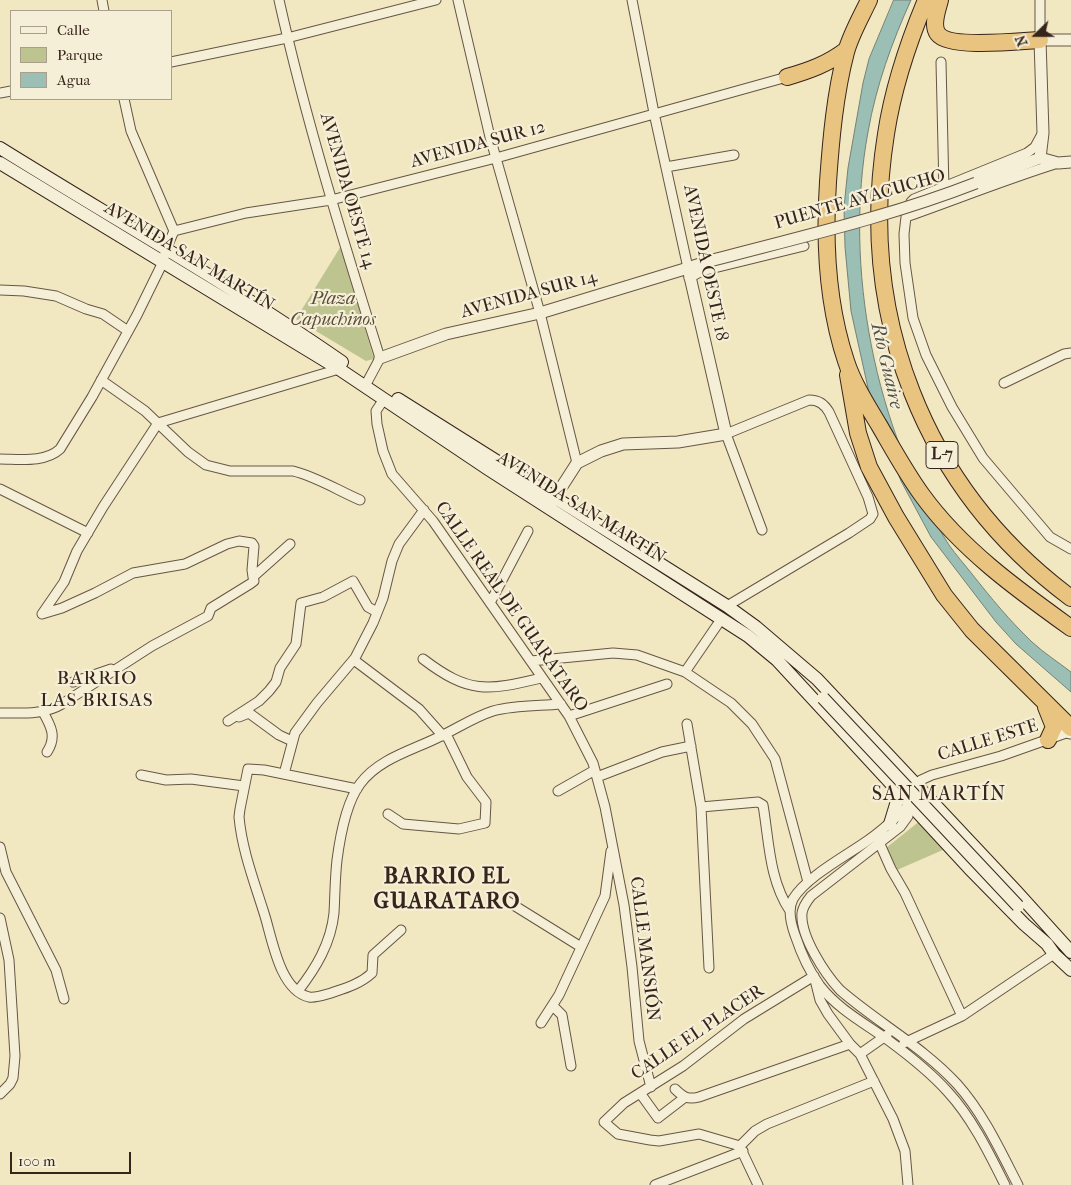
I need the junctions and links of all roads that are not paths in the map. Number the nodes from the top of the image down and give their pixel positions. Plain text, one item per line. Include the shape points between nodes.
1 (279, 0) edge
2 (436, 0) edge
3 (458, 0) edge
4 (632, 0) edge
5 (869, 0) edge
6 (926, 0) edge
7 (940, 0) edge
8 (1040, 0) edge
9 (287, 38) junction
10 (1040, 40) junction
11 (1071, 40) edge
12 (846, 50) junction
13 (172, 62) edge
14 (941, 62) dead end
15 (787, 77) joint
16 (124, 100) edge
17 (654, 113) junction
18 (1043, 133) junction
19 (0, 148) edge
20 (734, 155) dead end
21 (496, 158) junction
22 (1040, 158) junction
23 (0, 162) edge
24 (1058, 162) junction
25 (1071, 162) edge
26 (666, 167) junction
27 (943, 186) junction
28 (331, 200) junction
29 (946, 203) junction
30 (906, 217) junction
31 (174, 231) junction
32 (804, 246) dead end
33 (166, 249) junction
34 (163, 262) junction
35 (689, 273) junction
36 (0, 290) edge
37 (540, 313) junction
38 (128, 331) junction
39 (1071, 353) edge
40 (380, 358) junction
41 (846, 363) junction
42 (339, 369) junction
43 (100, 380) junction
44 (367, 383) junction
45 (1004, 383) dead end
46 (384, 399) junction
47 (158, 424) junction
48 (726, 434) junction
49 (0, 459) edge
50 (577, 463) junction
51 (0, 489) edge
52 (360, 500) dead end
53 (552, 502) junction
54 (424, 510) junction
55 (762, 530) dead end
56 (528, 531) dead end
57 (88, 533) junction
58 (290, 544) dead end
59 (1071, 549) edge
60 (253, 577) junction
61 (1071, 598) edge
62 (490, 603) junction
63 (378, 612) junction
64 (725, 612) junction
65 (1071, 628) edge
66 (774, 642) junction
67 (423, 659) dead end
68 (354, 660) junction
69 (777, 660) junction
70 (531, 661) junction
71 (121, 666) junction
72 (686, 672) junction
73 (541, 678) junction
74 (73, 682) dead end
75 (667, 684) dead end
76 (813, 687) junction
77 (1042, 700) junction
78 (561, 704) junction
79 (43, 712) junction
80 (0, 713) edge
81 (569, 716) junction
82 (687, 724) dead end
83 (1071, 728) edge
84 (1071, 734) edge
85 (444, 735) junction
86 (1048, 740) junction
87 (292, 741) junction
88 (691, 746) junction
89 (47, 752) dead end
90 (284, 774) junction
91 (596, 774) junction
92 (141, 775) dead end
93 (916, 784) junction
94 (244, 786) junction
95 (894, 786) junction
96 (357, 789) junction
97 (558, 791) dead end
98 (910, 804) junction
99 (702, 807) junction
100 (388, 814) dead end
101 (890, 824) junction
102 (879, 842) junction
103 (612, 843) junction
104 (0, 847) edge
105 (3, 873) edge
106 (808, 882) junction
107 (506, 902) dead end
108 (1023, 910) junction
109 (790, 911) junction
110 (0, 918) edge
111 (401, 930) dead end
112 (1062, 942) junction
113 (581, 947) junction
114 (1051, 949) junction
115 (1071, 952) edge
116 (709, 968) dead end
117 (1071, 970) edge
118 (814, 976) junction
119 (298, 991) junction
120 (64, 999) dead end
121 (552, 1006) junction
122 (962, 1016) junction
123 (541, 1023) dead end
124 (894, 1032) junction
125 (883, 1037) junction
126 (908, 1041) junction
127 (850, 1044) junction
128 (897, 1048) junction
129 (860, 1054) junction
130 (571, 1066) dead end
131 (874, 1081) junction
132 (650, 1087) junction
133 (674, 1089) dead end
134 (640, 1093) junction
135 (0, 1094) edge
136 (684, 1098) junction
137 (742, 1149) junction
138 (654, 1185) edge
139 (758, 1185) edge
140 (908, 1185) edge
141 (1005, 1185) edge
142 (1018, 1185) edge

1 - 9 street, AVENIDA OESTE 14
2 - 9 street
3 - 21 street
4 - 17 street, AVENIDA OESTE 18
5 - 12 highway, L-7
6 - 61 highway, L-7 via 898,81 884,149 879,238 888,313 917,406 958,481 986,518 1035,569
7 - 10 highway via 936,30 946,40 961,43
8 - 10 street
9 - 13 street
9 - 28 street, AVENIDA OESTE 14
10 - 11 street
10 - 18 street
12 - 15 highway via 819,66
12 - 41 highway, L-7 via 834,113 826,221 833,310
14 - 27 street
15 - 17 street, AVENIDA SUR 12
16 - 31 street via 131,131
17 - 21 street, AVENIDA SUR 12
17 - 26 street, AVENIDA OESTE 18
18 - 22 street
18 - 27 street via 1031,151
19 - 33 main road, AVENIDA SAN MARTÍN
20 - 26 street
21 - 28 street, AVENIDA SUR 12
21 - 37 street
22 - 24 street
22 - 35 street, PUENTE AYACUCHO, bridge via 943,196 706,262
23 - 34 main road, AVENIDA SAN MARTÍN
24 - 25 street
24 - 29 street
26 - 35 street, AVENIDA OESTE 18
27 - 29 street
27 - 30 street via 914,199
28 - 31 street, AVENIDA SUR 12 via 246,213
28 - 40 street, AVENIDA OESTE 14
29 - 30 street
30 - 59 street via 905,264 913,318 926,355 983,458 1050,537
31 - 33 street
32 - 35 street
33 - 34 street
33 - 44 main road, AVENIDA SAN MARTÍN via 284,322
34 - 38 street
34 - 42 main road, AVENIDA SAN MARTÍN
35 - 37 street, AVENIDA SUR 14
35 - 48 street, AVENIDA OESTE 18
36 - 38 street via 56,296 103,314
37 - 40 street, AVENIDA SUR 14 via 446,334
37 - 50 street
38 - 43 street
39 - 45 street
40 - 44 street
41 - 65 highway, L-7 via 898,459 923,497 974,552 1014,587
41 - 77 highway via 862,447 896,518 953,608
42 - 44 main road, AVENIDA SAN MARTÍN
42 - 47 street
43 - 47 street via 145,410
43 - 49 street via 54,455
44 - 46 main road, AVENIDA SAN MARTÍN
44 - 53 main road, AVENIDA SAN MARTÍN
46 - 53 main road, AVENIDA SAN MARTÍN via 488,469
46 - 54 street, CALLE REAL DE GUARATARO via 376,411 382,451 392,474
47 - 52 street via 206,465 230,471 293,471
47 - 57 street
48 - 50 street via 678,442 623,444
48 - 55 street, AVENIDA OESTE 18
48 - 64 street via 809,400 821,402 829,412 873,514 870,519
50 - 53 street
51 - 57 street
53 - 64 main road, AVENIDA SAN MARTÍN
54 - 62 street, CALLE REAL DE GUARATARO
54 - 63 street via 399,544
56 - 62 street
57 - 60 street via 64,582 42,614 87,597 133,573 184,564 239,541 254,546
58 - 60 street
60 - 71 street via 250,584 211,608 208,616 161,640
62 - 70 street, CALLE REAL DE GUARATARO
63 - 68 street
63 - 87 street via 368,607 353,581 301,604 296,644 280,668 276,682 259,702 231,720 249,713 278,735
64 - 66 main road, AVENIDA SAN MARTÍN
64 - 69 main road, AVENIDA SAN MARTÍN
64 - 72 street
66 - 76 main road
66 - 93 main road, AVENIDA SAN MARTÍN via 817,678
67 - 73 street via 460,682 482,688
68 - 85 street via 419,709
68 - 87 street via 301,724
69 - 76 main road
69 - 95 main road, AVENIDA SAN MARTÍN
70 - 72 street via 624,653
70 - 73 street, CALLE REAL DE GUARATARO
71 - 74 street
71 - 79 street via 54,709
72 - 106 street via 742,713 775,759
73 - 78 street, CALLE REAL DE GUARATARO
75 - 81 street
76 - 108 main road, bridge
77 - 83 highway
77 - 86 highway via 1054,727
78 - 81 street, CALLE REAL DE GUARATARO
78 - 85 street via 492,712
79 - 80 street
79 - 89 street via 53,734
81 - 91 street, CALLE REAL DE GUARATARO
82 - 88 street
84 - 86 street, CALLE ESTE
85 - 96 street via 386,762
85 - 100 street via 470,782 486,802 485,823 459,829 409,825
86 - 93 street, CALLE ESTE via 932,775
87 - 90 street
88 - 91 street
88 - 99 street
90 - 94 street via 248,769
90 - 96 street
91 - 97 street
91 - 103 street, CALLE REAL DE GUARATARO
92 - 94 street
93 - 98 street
93 - 112 main road, AVENIDA SAN MARTÍN
94 - 119 street via 239,817 250,870 280,966
95 - 98 main road, AVENIDA SAN MARTÍN
95 - 101 main road via 897,801
96 - 119 street via 340,842 334,915 329,934 318,964
98 - 101 street
98 - 102 street via 904,822
98 - 114 main road, AVENIDA SAN MARTÍN
99 - 109 street via 758,802 763,805 774,876
99 - 116 street
101 - 106 street
102 - 122 street
102 - 124 street via 811,896 802,911 802,918 815,955 830,979
103 - 113 street via 605,896
103 - 132 street, CALLE MANSIÓN via 629,934 639,1041
104 - 105 street
105 - 120 street via 56,970
106 - 109 street via 792,900
107 - 113 street
108 - 112 main road
108 - 114 main road
109 - 118 street via 792,929
110 - 135 street via 9,960 15,1056 13,1078
111 - 119 street via 373,955 372,973 356,985 313,997
112 - 115 main road, AVENIDA SAN MARTÍN
113 - 121 street
114 - 117 main road, AVENIDA SAN MARTÍN
114 - 122 street
118 - 125 street via 832,999
118 - 127 street via 820,1000
118 - 132 street, CALLE EL PLACER via 744,1019 684,1066
121 - 123 street
121 - 130 street via 562,1015
122 - 126 street
124 - 125 street
124 - 126 street
125 - 128 street
125 - 129 street
126 - 128 street
126 - 142 street via 968,1097
127 - 129 street
127 - 136 street via 699,1097
128 - 141 street via 933,1078 958,1105
129 - 131 street
131 - 137 street via 755,1130
131 - 140 street via 902,1139
132 - 134 street, CALLE EL PLACER
133 - 136 street
134 - 136 street via 658,1118
134 - 137 street, CALLE EL PLACER via 604,1122 618,1134 660,1141 699,1134
137 - 138 street
137 - 139 street

